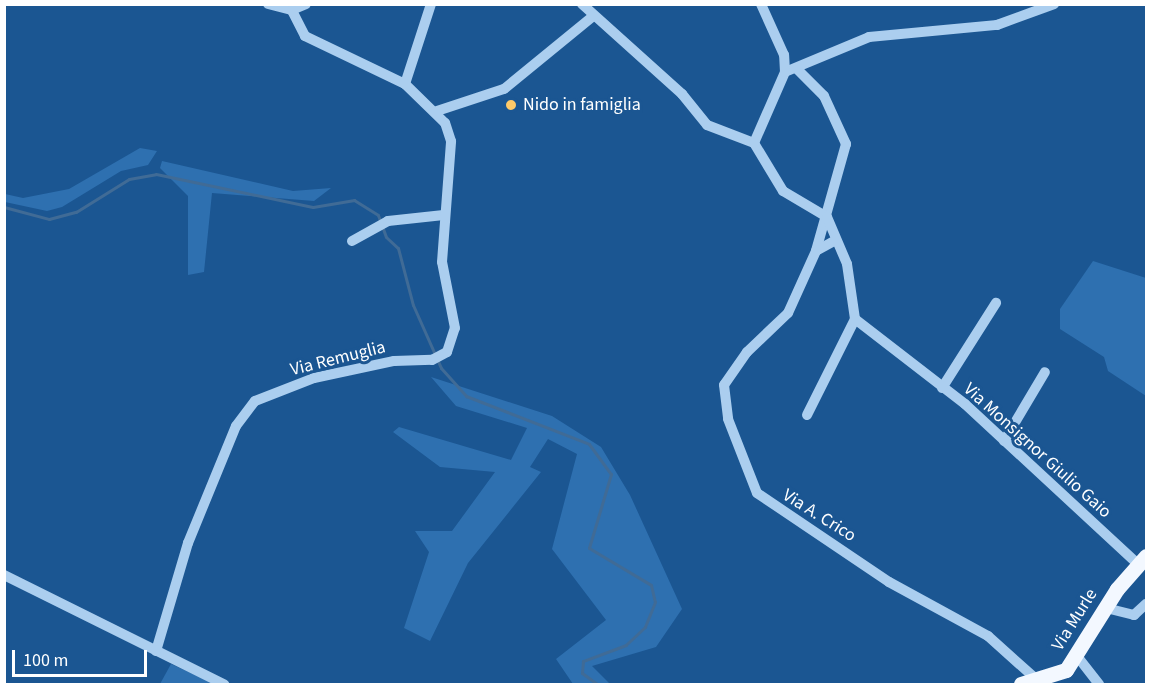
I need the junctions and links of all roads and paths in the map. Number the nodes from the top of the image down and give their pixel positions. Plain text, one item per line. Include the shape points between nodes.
1 (267, 4) edge
2 (306, 4) edge
3 (431, 4) edge
4 (582, 4) edge
5 (761, 4) edge
6 (1054, 4) edge
7 (292, 10) junction
8 (592, 17) junction
9 (797, 69) junction
10 (785, 72) junction
11 (405, 84) junction
12 (437, 111) junction
13 (754, 143) junction
14 (444, 215) junction
15 (827, 217) junction
16 (836, 240) junction
17 (352, 241) dead end
18 (816, 251) junction
19 (996, 303) dead end
20 (855, 319) junction
21 (1045, 372) dead end
22 (942, 388) junction
23 (807, 416) dead end
24 (1004, 441) junction
25 (1143, 560) edge
26 (4, 575) edge
27 (1146, 604) edge
28 (1106, 608) junction
29 (156, 651) junction
30 (1077, 656) junction
31 (1036, 680) junction
32 (224, 684) edge
33 (1021, 684) edge
34 (1099, 684) edge

1 - 7 street
2 - 7 street
3 - 11 street
4 - 8 street
5 - 10 street via 784,55
6 - 9 street via 997,25 869,37
7 - 11 street, Via Remuglia via 305,36
8 - 12 street via 504,88
8 - 13 street via 682,94 706,125
9 - 10 street
9 - 15 street via 824,96 846,144
10 - 13 street
11 - 12 street, Via Remuglia
12 - 14 street, Via Remuglia via 451,141
13 - 15 street via 783,191
14 - 17 street via 388,221
14 - 29 street, Via Remuglia via 442,262 455,328 443,355 314,378 255,401 236,426 188,543
15 - 16 street
15 - 18 street, Via A. Crico
16 - 18 street
16 - 20 street via 849,273
18 - 31 street, Via A. Crico via 788,313 747,352 724,385 728,419 757,493 889,582 988,636
19 - 22 street
20 - 22 street, Via Monsignor Giulio Gaio
20 - 23 street
21 - 24 street
22 - 24 street, Via Monsignor Giulio Gaio
24 - 25 street, Via Monsignor Giulio Gaio
25 - 28 main road, Via Murle
26 - 29 street
27 - 28 street via 1134,615
28 - 30 main road, Via Murle
29 - 32 street
30 - 31 main road, Via Murle via 1066,670
30 - 34 street
31 - 33 main road, Via Murle

